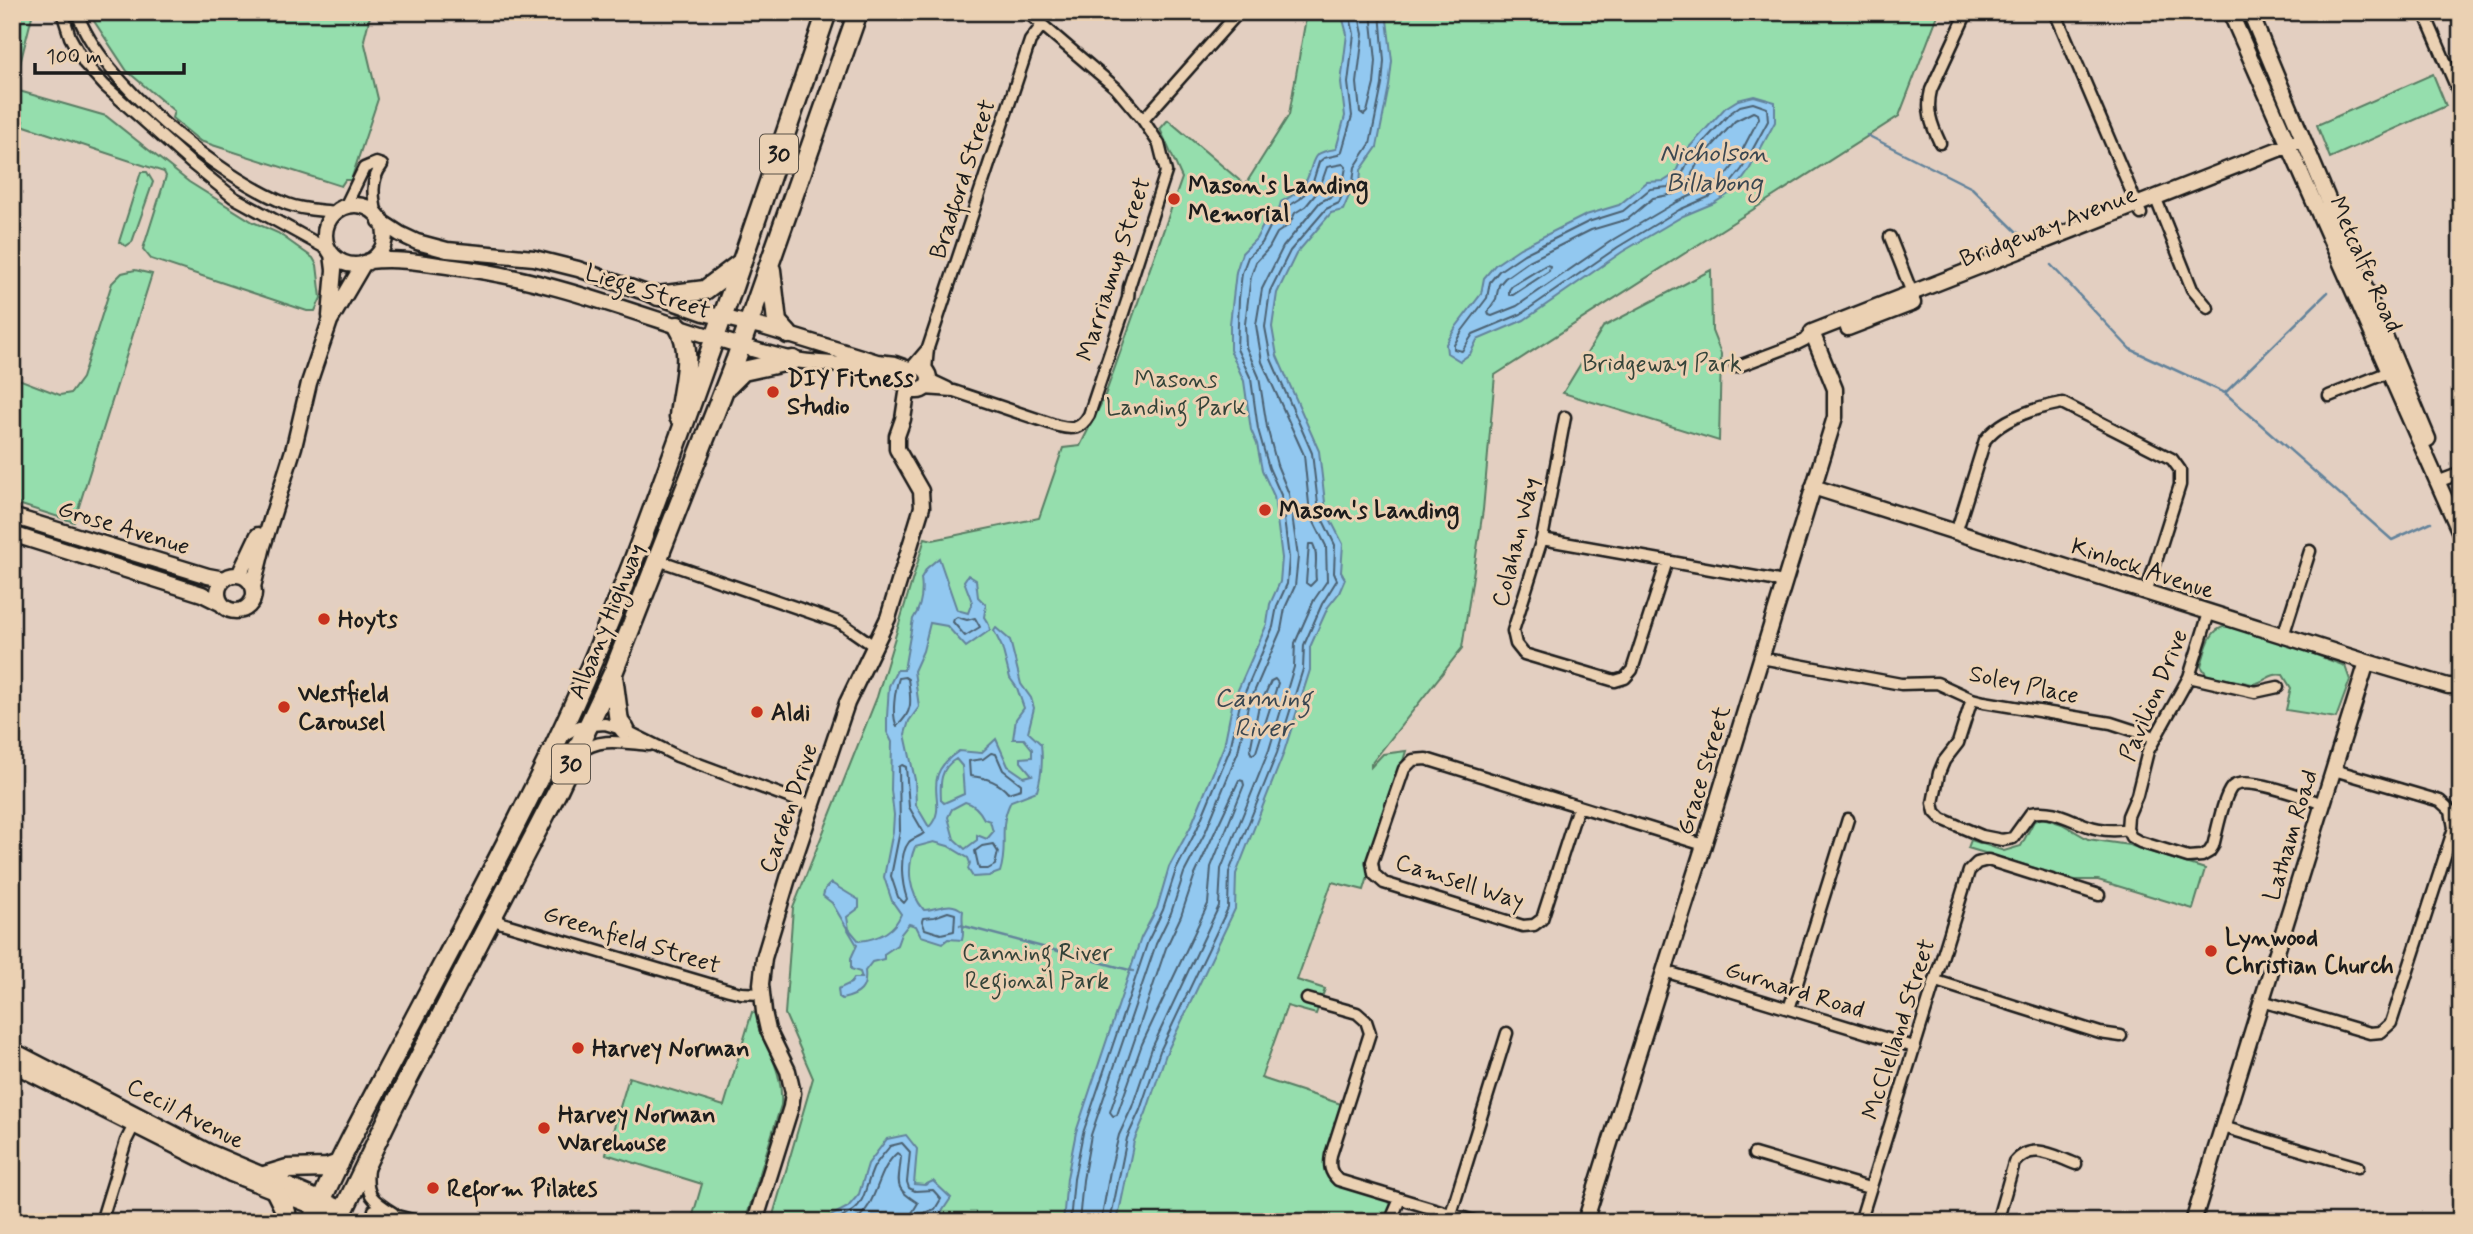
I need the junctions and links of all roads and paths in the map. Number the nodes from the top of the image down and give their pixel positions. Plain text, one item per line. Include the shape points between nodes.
1 (62, 12) edge
2 (77, 12) edge
3 (827, 12) edge
4 (858, 12) edge
5 (1027, 12) edge
6 (1240, 12) edge
7 (1967, 12) edge
8 (2055, 12) edge
9 (2230, 12) edge
10 (2250, 12) edge
11 (2424, 12) edge
12 (1042, 25) junction
13 (2460, 96) edge
14 (1143, 120) junction
15 (1940, 143) dead end
16 (2304, 145) junction
17 (2290, 151) junction
18 (2157, 203) junction
19 (340, 210) junction
20 (2139, 210) junction
21 (379, 218) junction
22 (1890, 237) dead end
23 (330, 252) junction
24 (742, 261) junction
25 (367, 262) junction
26 (771, 263) junction
27 (658, 296) junction
28 (1914, 297) junction
29 (2207, 308) dead end
30 (721, 317) junction
31 (330, 321) junction
32 (749, 323) junction
33 (678, 326) junction
34 (788, 334) junction
35 (714, 336) junction
36 (1811, 337) junction
37 (741, 345) junction
38 (793, 360) junction
39 (1736, 368) dead end
40 (2393, 370) junction
41 (917, 380) junction
42 (309, 383) junction
43 (725, 388) junction
44 (2329, 396) dead end
45 (1566, 417) dead end
46 (1075, 429) joint
47 (677, 442) junction
48 (2461, 473) edge
49 (2441, 481) junction
50 (1813, 488) junction
51 (2461, 513) edge
52 (12, 516) edge
53 (1956, 533) junction
54 (12, 534) edge
55 (2461, 535) edge
56 (1542, 539) junction
57 (2310, 551) dead end
58 (658, 561) junction
59 (1667, 561) junction
60 (239, 575) junction
61 (224, 579) junction
62 (1784, 582) junction
63 (253, 587) junction
64 (2146, 593) junction
65 (220, 603) junction
66 (2209, 613) junction
67 (2283, 636) junction
68 (874, 646) junction
69 (1760, 658) junction
70 (2367, 662) junction
71 (613, 673) junction
72 (2189, 677) junction
73 (2461, 686) edge
74 (2278, 687) dead end
75 (1972, 699) junction
76 (584, 724) junction
77 (625, 730) junction
78 (2154, 737) junction
79 (555, 743) junction
80 (653, 746) junction
81 (575, 756) junction
82 (2334, 770) junction
83 (2324, 804) junction
84 (812, 806) junction
85 (1578, 807) junction
86 (1849, 819) dead end
87 (2127, 829) junction
88 (1704, 845) junction
89 (2099, 895) dead end
90 (492, 918) junction
91 (1664, 971) junction
92 (1936, 981) junction
93 (761, 993) junction
94 (1307, 999) dead end
95 (2262, 1001) junction
96 (1789, 1009) junction
97 (1507, 1033) dead end
98 (2120, 1036) dead end
99 (1914, 1047) junction
100 (12, 1050) edge
101 (12, 1064) edge
102 (134, 1125) junction
103 (2223, 1127) junction
104 (369, 1154) junction
105 (1754, 1154) dead end
106 (339, 1164) junction
107 (2076, 1164) dead end
108 (2358, 1167) dead end
109 (264, 1176) junction
110 (1870, 1188) junction
111 (276, 1192) junction
112 (1400, 1199) junction
113 (317, 1209) edge
114 (373, 1210) dead end
115 (393, 1213) junction
116 (1451, 1214) junction
117 (340, 1216) edge
118 (101, 1222) edge
119 (287, 1222) edge
120 (420, 1222) edge
121 (755, 1222) edge
122 (1390, 1222) edge
123 (1477, 1222) edge
124 (1585, 1222) edge
125 (1860, 1222) edge
126 (1997, 1222) edge
127 (2193, 1222) edge

1 - 23 street via 85,64 105,86 233,197
2 - 19 street via 99,58 203,155 281,201 312,210
3 - 24 highway, Albany Highway / 30
4 - 26 highway, Albany Highway / 30
5 - 12 street, Marriamup Street
6 - 14 street
7 - 15 street via 1930,90 1930,123
8 - 20 street
9 - 17 street, Metcalfe Road
10 - 16 street, Metcalfe Road
11 - 13 street
12 - 14 street, Marriamup Street via 1116,88
12 - 41 street, Bradford Street via 1030,41
14 - 46 street, Marriamup Street via 1159,144 1166,172 1089,415
16 - 17 street, Bridgeway Avenue
16 - 40 street, Metcalfe Road
17 - 18 street, Bridgeway Avenue
17 - 40 street, Metcalfe Road
18 - 20 street, Bridgeway Avenue
18 - 29 street via 2192,289
19 - 21 street via 363,206
19 - 21 street via 364,168 376,163 382,165 373,182
19 - 23 street via 326,227
20 - 28 street, Bridgeway Avenue
21 - 25 street via 383,243
21 - 27 street, Liege Street via 417,242 447,250 543,260
22 - 28 street
23 - 25 street via 347,264
23 - 31 street
24 - 27 highway via 705,290
24 - 30 highway, Albany Highway / 30
25 - 31 street
25 - 33 street, Liege Street via 413,260 501,273 571,290
26 - 32 highway, Albany Highway / 30
26 - 34 highway via 777,322
27 - 30 street, Liege Street
28 - 36 street, Bridgeway Avenue
30 - 32 street, Liege Street
30 - 35 highway, Albany Highway / 30
31 - 42 street
32 - 34 street, Liege Street
32 - 37 highway, Albany Highway / 30
33 - 35 street, Liege Street
33 - 47 highway via 684,335 686,366
34 - 41 street, Liege Street via 895,364
35 - 37 street, Liege Street
35 - 47 highway, Albany Highway / 30
36 - 39 street, Bridgeway Avenue
36 - 50 street, Grace Street via 1836,398 1835,417
37 - 38 street, Liege Street
37 - 43 highway, Albany Highway / 30
38 - 41 street, Liege Street via 835,363
38 - 43 highway via 743,371
40 - 44 street
40 - 49 street, Metcalfe Road
41 - 46 street, Liege Street
41 - 68 street, Carden Drive via 897,436 897,449 921,491 922,508 888,618
42 - 60 street via 256,542
42 - 63 street
43 - 58 highway, Albany Highway / 30
45 - 56 street, Colahan Way
47 - 79 highway, Albany Highway / 30 via 607,628
48 - 49 street
49 - 51 street, Metcalfe Road
49 - 55 street, Metcalfe Road
50 - 53 street, Kinlock Avenue
50 - 62 street, Grace Street
52 - 61 street, Grose Avenue
53 - 64 street, Kinlock Avenue
53 - 64 street via 1985,440 1994,428 2062,403 2172,459 2180,470 2180,485
54 - 65 street, Grose Avenue
56 - 59 street
56 - 59 street, Colahan Way via 1513,631 1516,644 1524,654 1615,681 1632,670
57 - 67 street
58 - 68 street via 841,623
58 - 71 highway, Albany Highway / 30
59 - 62 street
60 - 61 street
60 - 63 street
61 - 65 street via 217,590
62 - 69 street, Grace Street
63 - 65 street via 252,601 242,610 228,610
64 - 66 street, Kinlock Avenue
66 - 67 street, Kinlock Avenue
66 - 72 street, Pavilion Drive
67 - 70 street, Kinlock Avenue
68 - 84 street, Carden Drive via 847,703
69 - 75 street, Soley Place via 1901,684 1937,683
69 - 88 street, Grace Street
70 - 73 street, Kinlock Avenue
70 - 82 street, Latham Road
71 - 76 highway, Albany Highway / 30
71 - 77 highway via 619,722
72 - 74 street via 2255,692
72 - 78 street, Pavilion Drive
75 - 78 street, Soley Place via 2111,723
75 - 87 street via 1959,741 1944,761 1935,785 1933,803 1942,819 2002,840 2013,838 2031,813 2043,811 2092,829
76 - 77 street
76 - 79 street
76 - 81 highway, Albany Highway / 30
77 - 80 street
78 - 87 street, Pavilion Drive via 2127,816
79 - 106 highway, Albany Highway / 30
80 - 81 street via 603,741
80 - 84 street
81 - 90 highway, Albany Highway / 30
82 - 83 street, Latham Road
82 - 95 street via 2440,801 2451,811 2454,828 2391,1023 2370,1034
83 - 87 street via 2264,785 2235,785 2209,852 2195,857 2140,842
83 - 95 street, Latham Road
84 - 93 street, Carden Drive via 764,958
85 - 85 street, Camsell Way via 1426,759 1413,760 1404,769 1372,862 1374,874 1384,883 1523,926 1534,925 1542,919
85 - 88 street, Camsell Way
86 - 96 street
88 - 91 street, Grace Street
89 - 92 street, McClelland Street via 1988,860 1976,863 1969,871
90 - 93 street, Greenfield Street via 729,990
90 - 104 highway, Albany Highway / 30
91 - 96 street, Gurnard Road
91 - 124 street, Grace Street
92 - 98 street
92 - 99 street, McClelland Street
93 - 121 street, Carden Drive via 768,1030 788,1070 793,1093
94 - 112 street via 1357,1013 1370,1033 1331,1155 1332,1173 1338,1180
95 - 103 street, Latham Road
96 - 99 street, Gurnard Road
97 - 116 street
99 - 110 street, McClelland Street
100 - 109 street, Cecil Avenue
101 - 102 street, Cecil Avenue
102 - 111 street, Cecil Avenue
102 - 118 street
103 - 108 street
103 - 127 street, Latham Road
104 - 115 street via 369,1193
104 - 117 highway, Albany Highway / 30
105 - 110 street
106 - 109 highway
106 - 113 highway, Albany Highway / 30
107 - 126 street via 2040,1152 2020,1156
109 - 113 street, Cecil Avenue
110 - 125 street, McClelland Street
111 - 113 street, Cecil Avenue
111 - 119 highway
112 - 116 street
112 - 122 street
113 - 117 street, Cecil Avenue
114 - 115 street
115 - 120 street
116 - 123 street

